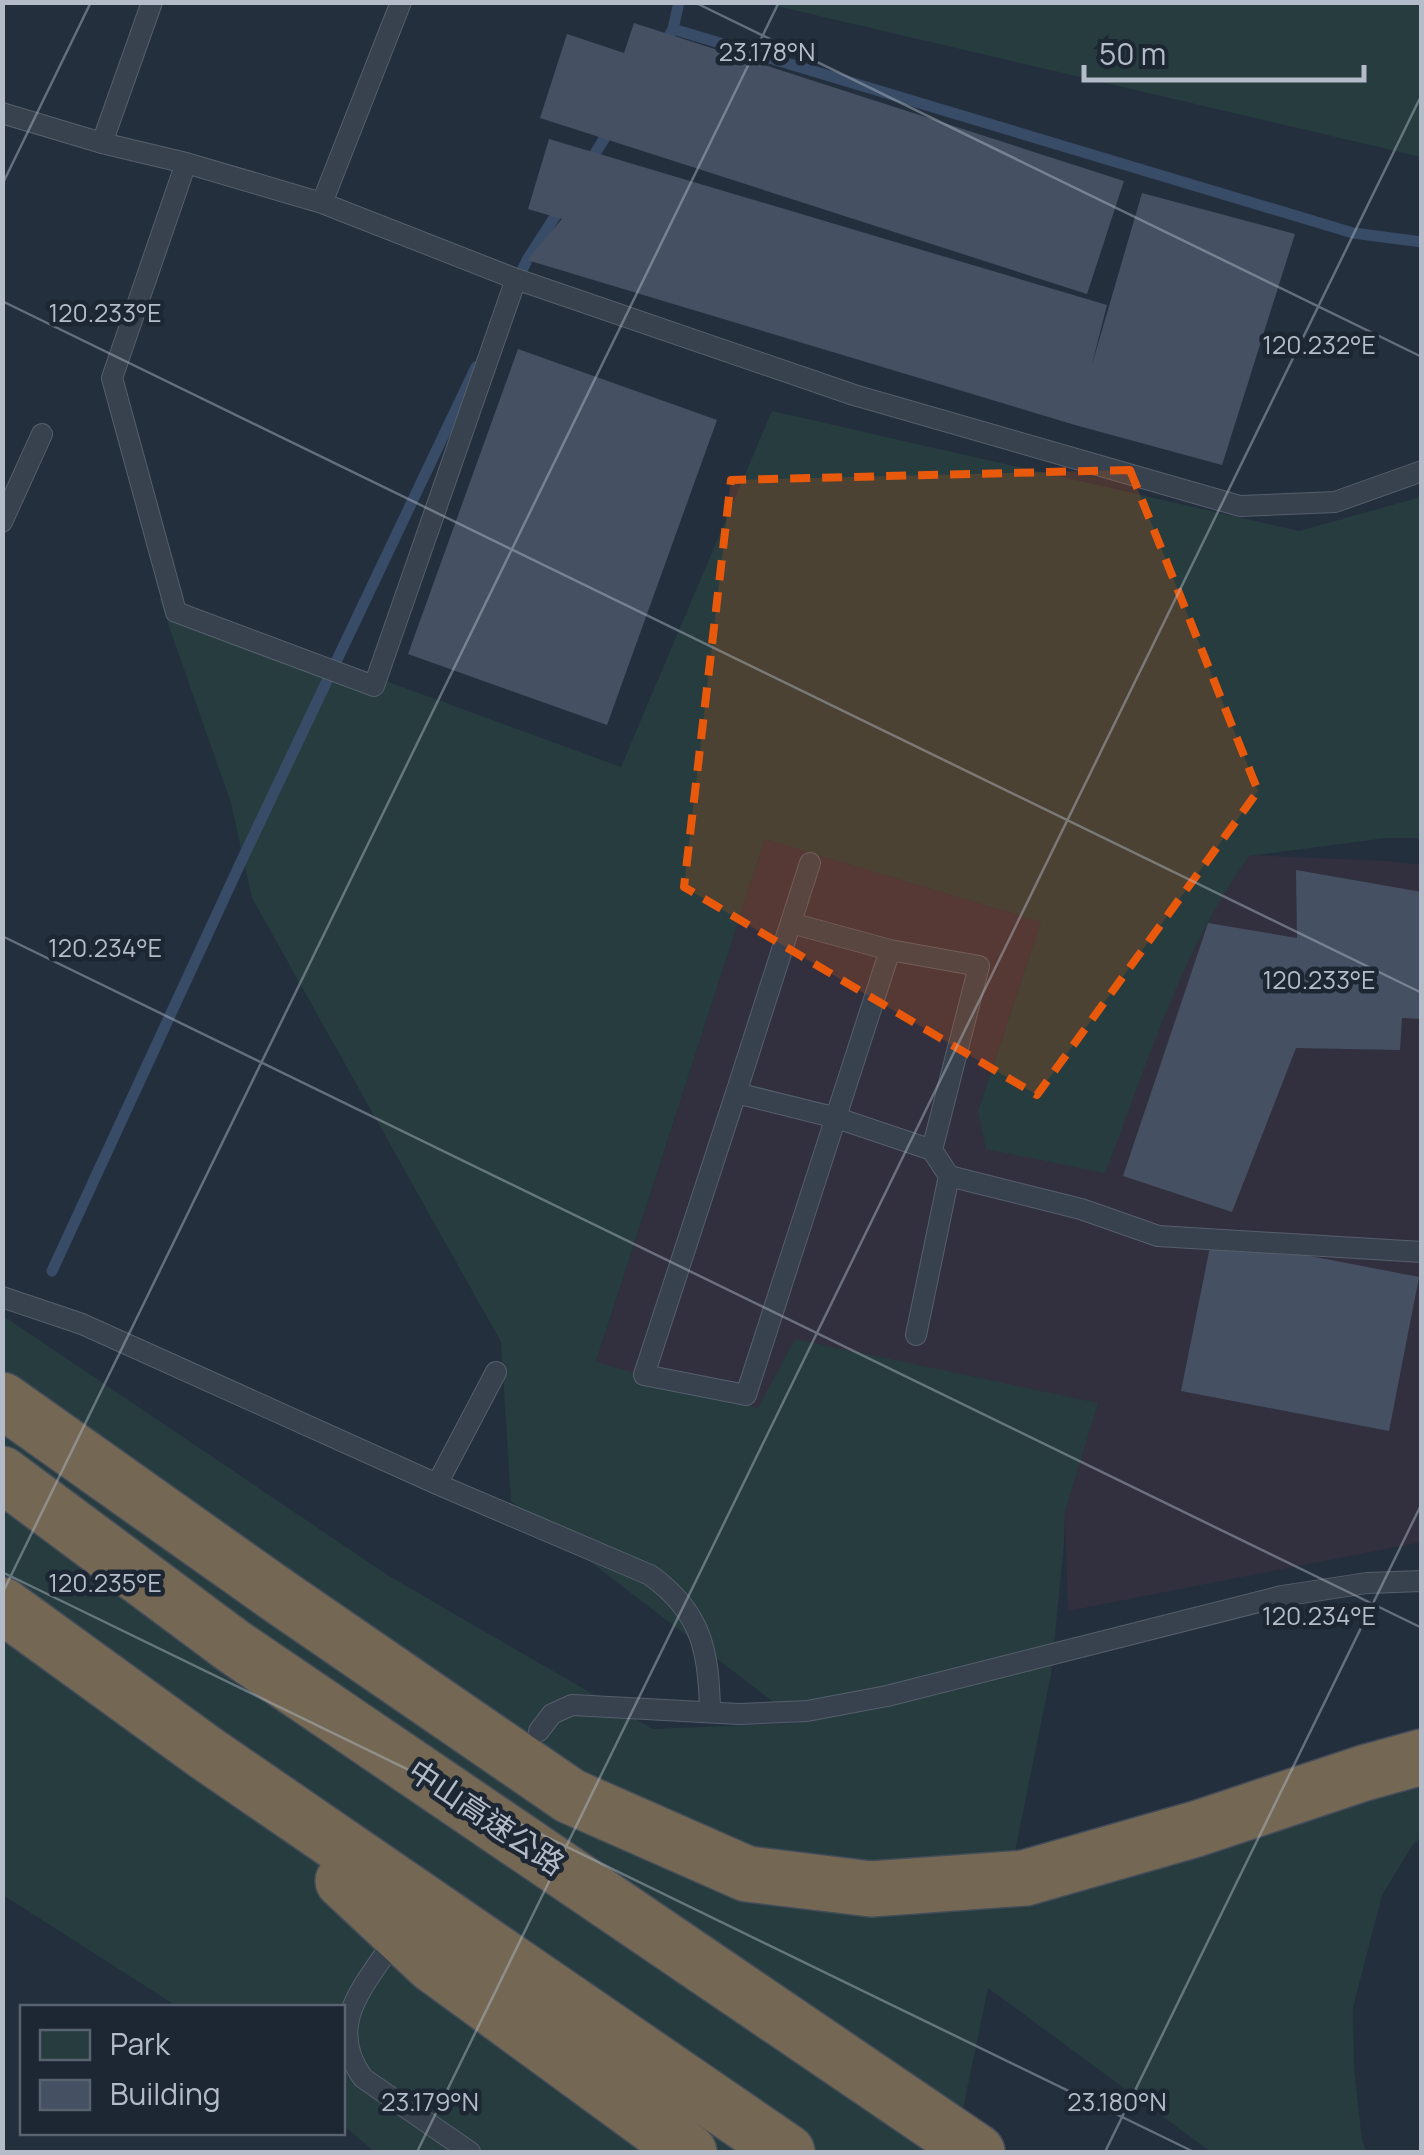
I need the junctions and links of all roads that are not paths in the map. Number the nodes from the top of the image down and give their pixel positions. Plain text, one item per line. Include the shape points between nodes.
1 (152, 2) edge
2 (401, 2) edge
3 (2, 113) edge
4 (102, 143) junction
5 (186, 163) junction
6 (322, 203) junction
7 (516, 279) junction
8 (42, 434) dead end
9 (1422, 470) edge
10 (2, 522) edge
11 (810, 864) dead end
12 (791, 924) junction
13 (890, 950) junction
14 (736, 1092) junction
15 (837, 1118) junction
16 (932, 1150) junction
17 (949, 1176) junction
18 (1422, 1252) edge
19 (2, 1298) edge
20 (916, 1336) dead end
21 (496, 1372) dead end
22 (2, 1400) edge
23 (2, 1474) edge
24 (437, 1484) junction
25 (1422, 1582) edge
26 (2, 1605) edge
27 (710, 1712) junction
28 (538, 1731) dead end
29 (206, 1753) junction
30 (1422, 1757) edge
31 (385, 1954) dead end
32 (470, 2152) edge
33 (689, 2152) edge
34 (787, 2152) edge
35 (977, 2152) edge

1 - 4 lane
2 - 6 lane
3 - 4 lane
4 - 5 lane
5 - 6 lane
5 - 7 lane via 112,378 176,612 374,686
6 - 7 lane
7 - 9 lane via 854,395 1240,506 1335,502
8 - 10 lane
11 - 12 lane
12 - 13 lane
12 - 14 lane
13 - 15 lane
13 - 16 lane via 979,966
14 - 15 lane
14 - 15 lane via 644,1375 746,1395
15 - 16 lane
16 - 17 lane
17 - 18 lane via 1158,1236
17 - 20 lane
19 - 24 lane via 82,1324
21 - 24 lane
22 - 30 highway via 570,1796 747,1874 871,1889 1026,1878
23 - 35 highway, 中山高速公路 via 233,1646
24 - 27 lane via 632,1566 668,1588 704,1646
25 - 27 lane via 1282,1596 847,1705
26 - 29 highway
27 - 28 lane via 572,1705
29 - 33 highway via 432,1964
29 - 34 highway
31 - 32 lane via 347,2024 354,2065

